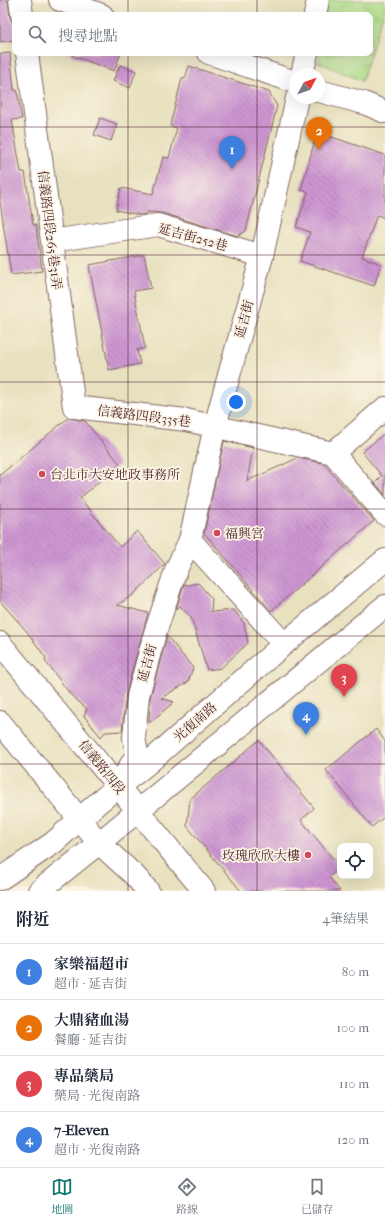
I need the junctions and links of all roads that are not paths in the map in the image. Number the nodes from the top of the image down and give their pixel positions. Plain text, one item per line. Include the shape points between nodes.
1 (20, 0) edge
2 (60, 0) edge
3 (318, 0) edge
4 (22, 12) edge
5 (94, 12) edge
6 (316, 12) edge
7 (27, 56) edge
8 (218, 56) edge
9 (306, 56) edge
10 (303, 68) edge
11 (289, 80) edge
12 (325, 92) edge
13 (296, 104) edge
14 (385, 112) edge
15 (52, 241) junction
16 (262, 256) junction
17 (74, 407) joint
18 (385, 408) edge
19 (215, 426) junction
20 (333, 453) junction
21 (385, 514) edge
22 (190, 540) junction
23 (385, 560) edge
24 (385, 606) edge
25 (0, 643) edge
26 (284, 644) junction
27 (0, 722) edge
28 (118, 786) junction
29 (138, 810) junction
30 (79, 819) junction
31 (99, 843) junction
32 (0, 879) edge
33 (39, 891) edge
34 (148, 891) edge
35 (204, 891) edge

1 - 4 street
2 - 5 street
3 - 6 street
7 - 15 street, 信義路四段265巷31弄
8 - 11 street
9 - 10 street
12 - 14 street
13 - 16 street, 延吉街
15 - 16 street, 延吉街252巷 via 158,225
15 - 17 street, 信義路四段265巷31弄
16 - 19 street, 延吉街
17 - 19 street, 信義路四段335巷 via 186,420
18 - 20 street
19 - 20 street, 信義路四段335巷
19 - 22 street, 延吉街
20 - 21 street
22 - 26 street
22 - 28 street, 延吉街 via 176,570 155,633 138,696 134,737 137,754
23 - 26 street, 光復南路
24 - 29 street
25 - 28 street, 信義路四段
26 - 28 street, 光復南路 via 147,764
27 - 30 street
28 - 29 street, 信義路四段
28 - 30 street, 光復南路
29 - 31 street
29 - 35 street, 信義路四段
30 - 31 street
30 - 32 street, 光復南路 via 53,843
31 - 33 street
31 - 34 street via 134,874

